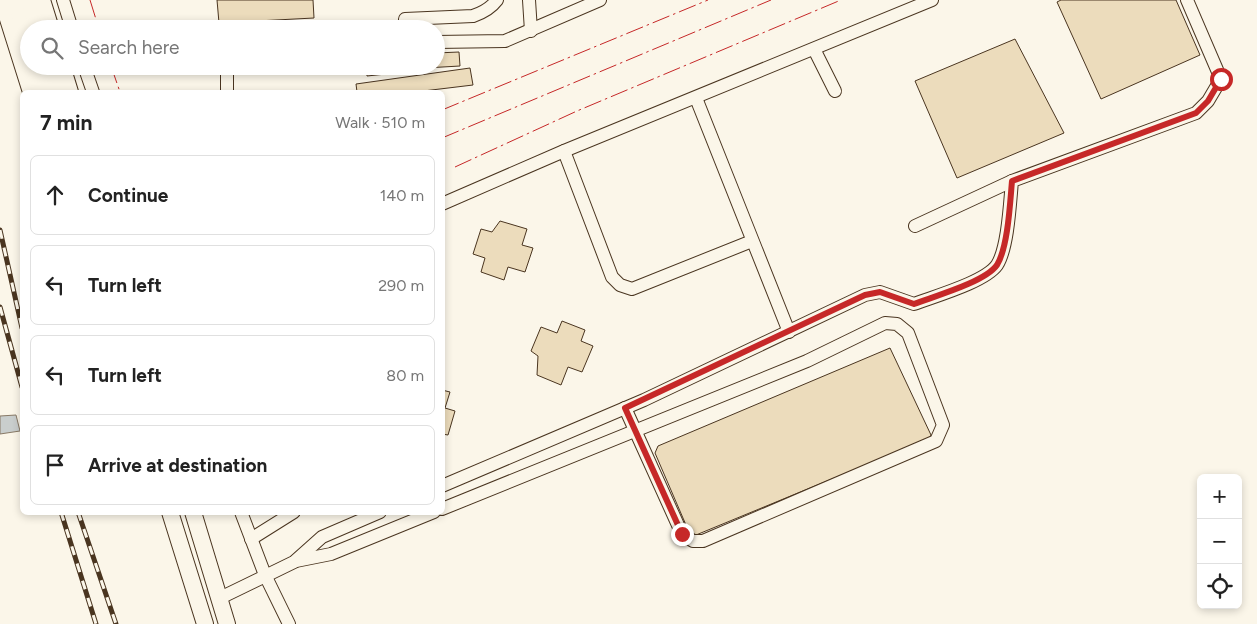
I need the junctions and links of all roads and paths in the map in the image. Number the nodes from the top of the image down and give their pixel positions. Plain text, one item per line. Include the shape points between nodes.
1 (2, 0) edge
2 (15, 0) edge
3 (29, 0) edge
4 (42, 0) edge
5 (63, 0) edge
6 (497, 0) edge
7 (530, 0) edge
8 (600, 0) edge
9 (932, 0) edge
10 (1187, 0) edge
11 (22, 20) edge
12 (35, 20) edge
13 (48, 20) edge
14 (69, 20) edge
15 (405, 20) edge
16 (531, 31) junction
17 (445, 42) edge
18 (814, 49) junction
19 (20, 57) edge
20 (26, 75) edge
21 (39, 75) edge
22 (53, 75) edge
23 (65, 75) edge
24 (87, 75) edge
25 (227, 75) edge
26 (30, 90) edge
27 (43, 90) edge
28 (57, 90) edge
29 (69, 90) edge
30 (92, 90) edge
31 (227, 90) edge
32 (835, 91) dead end
33 (696, 98) junction
34 (564, 151) junction
35 (1012, 181) junction
36 (445, 203) edge
37 (916, 226) dead end
38 (752, 241) junction
39 (789, 332) junction
40 (625, 408) junction
41 (636, 430) junction
42 (445, 485) edge
43 (445, 508) edge
44 (171, 515) edge
45 (194, 515) edge
46 (242, 515) edge
47 (289, 515) edge
48 (373, 515) edge
49 (427, 515) edge
50 (251, 539) junction
51 (294, 562) junction
52 (265, 576) junction
53 (220, 598) junction
54 (205, 624) edge
55 (227, 624) edge
56 (288, 624) edge

1 - 19 main road
2 - 11 main road
3 - 12 main road
4 - 13 main road
5 - 14 street
6 - 15 street via 473,16
7 - 16 street
8 - 16 street
9 - 18 street
10 - 35 street via 1221,79 1208,101 1196,113
16 - 17 street via 504,42
18 - 32 street
18 - 33 street
20 - 26 main road
21 - 27 main road
22 - 28 main road
23 - 29 main road
24 - 30 street
25 - 31 street
33 - 34 street
33 - 38 street
34 - 36 street
34 - 38 street via 612,277 620,285 632,288
35 - 37 street
35 - 39 street via 1004,249 997,265 982,278 914,304 880,292 865,295
38 - 39 street
39 - 40 street
40 - 41 street
40 - 42 street
41 - 41 street via 807,361 885,323 896,324 908,333 943,425 936,441 703,541 693,541 682,534
41 - 43 street
44 - 54 main road
45 - 53 main road
46 - 50 street
47 - 50 street
48 - 51 street via 322,538
49 - 51 street via 331,554
50 - 52 street
51 - 52 street
52 - 53 street
52 - 56 street
53 - 55 main road

